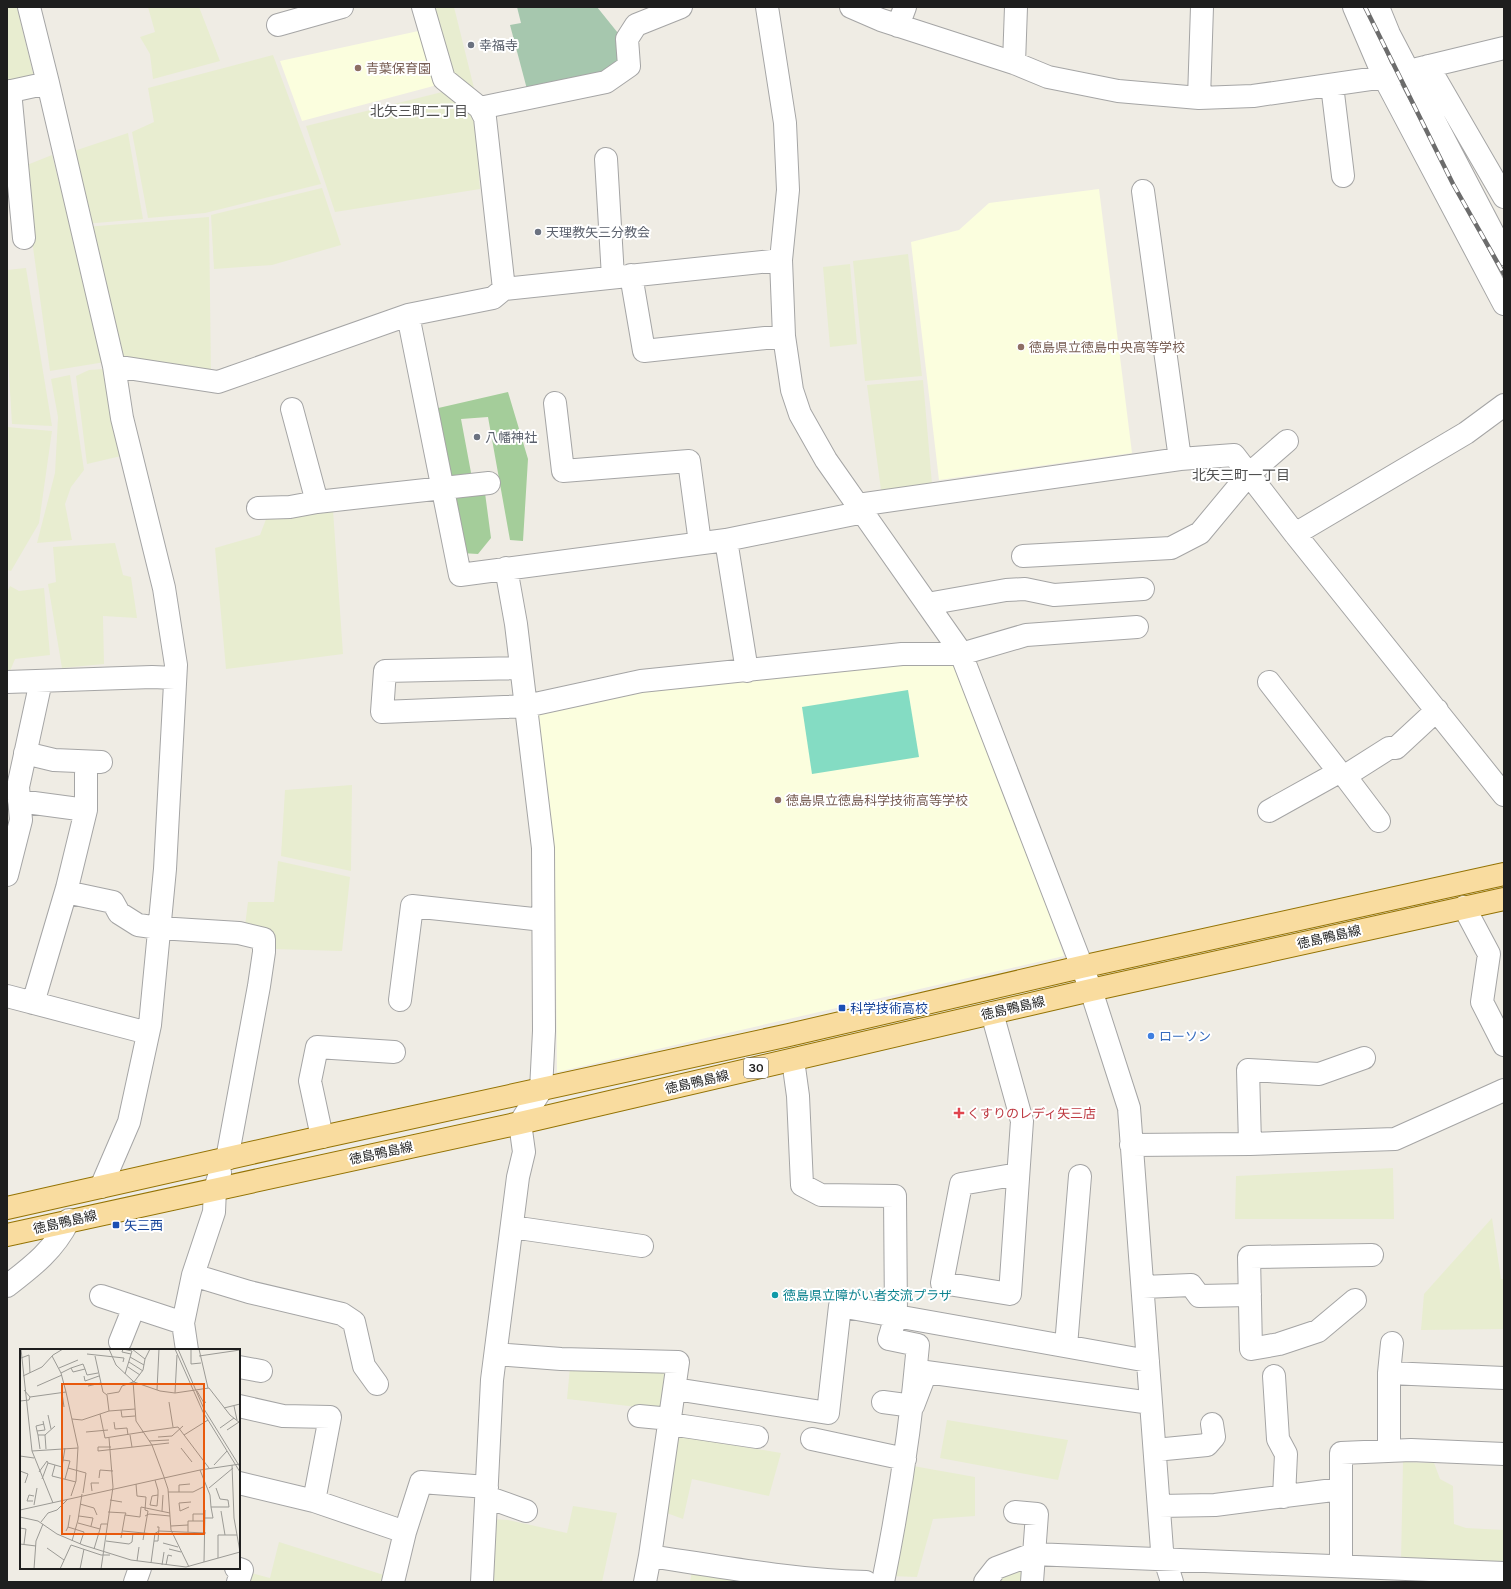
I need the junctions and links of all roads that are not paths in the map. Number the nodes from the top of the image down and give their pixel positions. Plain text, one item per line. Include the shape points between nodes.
1 (29, 7) edge
2 (342, 7) edge
3 (423, 7) edge
4 (681, 7) edge
5 (767, 7) edge
6 (851, 7) edge
7 (1016, 7) edge
8 (1202, 7) edge
9 (1354, 7) edge
10 (1378, 7) edge
11 (902, 17) edge
12 (278, 25) dead end
13 (1504, 48) edge
14 (1014, 63) junction
15 (1418, 68) junction
16 (1384, 77) junction
17 (48, 83) junction
18 (1332, 85) junction
19 (9, 91) edge
20 (1199, 98) junction
21 (480, 108) junction
22 (606, 159) dead end
23 (1343, 176) dead end
24 (1144, 191) dead end
25 (1504, 197) edge
26 (24, 238) dead end
27 (1504, 254) edge
28 (781, 260) junction
29 (622, 276) junction
30 (504, 289) junction
31 (1504, 304) edge
32 (408, 315) junction
33 (784, 336) junction
34 (114, 366) junction
35 (555, 403) dead end
36 (1504, 405) edge
37 (292, 409) dead end
38 (1287, 441) dead end
39 (1180, 459) junction
40 (1249, 474) junction
41 (489, 484) dead end
42 (442, 489) junction
43 (317, 502) junction
44 (258, 508) dead end
45 (861, 509) junction
46 (1294, 534) junction
47 (726, 540) junction
48 (700, 544) junction
49 (1023, 556) dead end
50 (506, 568) junction
51 (1143, 588) dead end
52 (927, 604) junction
53 (1137, 627) dead end
54 (961, 654) junction
55 (521, 668) junction
56 (747, 671) junction
57 (175, 678) junction
58 (41, 681) junction
59 (7, 682) edge
60 (1269, 682) dead end
61 (526, 706) junction
62 (1437, 710) junction
63 (25, 753) junction
64 (1342, 774) junction
65 (1504, 795) edge
66 (19, 801) junction
67 (86, 810) junction
68 (1269, 811) dead end
69 (1379, 821) dead end
70 (1504, 874) edge
71 (7, 877) edge
72 (66, 892) junction
73 (1504, 899) edge
74 (1464, 907) junction
75 (543, 920) junction
76 (159, 928) junction
77 (1081, 967) junction
78 (1091, 990) junction
79 (7, 996) edge
80 (400, 1000) dead end
81 (33, 1003) junction
82 (992, 1013) junction
83 (148, 1033) junction
84 (1504, 1045) edge
85 (394, 1052) dead end
86 (1364, 1058) dead end
87 (793, 1060) junction
88 (541, 1090) junction
89 (1504, 1090) edge
90 (520, 1123) junction
91 (322, 1137) junction
92 (1250, 1144) junction
93 (1131, 1145) junction
94 (222, 1160) junction
95 (1018, 1174) junction
96 (1080, 1176) dead end
97 (101, 1187) junction
98 (215, 1189) junction
99 (7, 1208) edge
100 (69, 1220) junction
101 (512, 1227) junction
102 (7, 1235) edge
103 (642, 1246) dead end
104 (1372, 1254) dead end
105 (193, 1276) junction
106 (7, 1286) edge
107 (1143, 1287) junction
108 (1250, 1295) junction
109 (102, 1296) dead end
110 (1355, 1300) dead end
111 (134, 1307) junction
112 (896, 1316) junction
113 (183, 1323) junction
114 (120, 1342) dead end
115 (1392, 1343) dead end
116 (1066, 1346) junction
117 (187, 1349) edge
118 (496, 1354) junction
119 (1148, 1361) junction
120 (240, 1367) edge
121 (261, 1371) dead end
122 (1390, 1373) junction
123 (1274, 1376) dead end
124 (1504, 1378) edge
125 (377, 1384) dead end
126 (675, 1389) junction
127 (883, 1402) dead end
128 (1151, 1403) junction
129 (240, 1406) edge
130 (913, 1406) junction
131 (640, 1416) dead end
132 (670, 1422) junction
133 (1212, 1424) dead end
134 (756, 1437) dead end
135 (812, 1439) dead end
136 (1155, 1450) junction
137 (1390, 1451) junction
138 (1504, 1454) edge
139 (905, 1459) junction
140 (240, 1483) edge
141 (1341, 1489) junction
142 (487, 1492) junction
143 (1284, 1497) junction
144 (314, 1501) junction
145 (1159, 1506) junction
146 (526, 1511) dead end
147 (1015, 1512) dead end
148 (405, 1532) junction
149 (1033, 1554) junction
150 (650, 1556) junction
151 (1165, 1558) junction
152 (1341, 1565) junction
153 (140, 1569) edge
154 (239, 1569) edge
155 (1504, 1573) edge
156 (1426, 1575) edge
157 (762, 1578) edge
158 (988, 1580) edge
159 (135, 1582) edge
160 (238, 1582) edge
161 (393, 1582) edge
162 (482, 1582) edge
163 (645, 1582) edge
164 (866, 1582) edge
165 (883, 1582) edge
166 (1032, 1582) edge
167 (1172, 1582) edge

1 - 17 street
2 - 12 street
3 - 21 street via 444,79
4 - 21 street via 636,25 627,39 629,66 606,82
5 - 28 street via 785,131 788,190
6 - 11 street
7 - 14 street
8 - 20 street
9 - 16 street
10 - 15 street via 1389,34
11 - 14 street
13 - 15 street
14 - 20 street via 1048,77 1118,91
15 - 16 street
15 - 25 street
15 - 27 street
16 - 18 street
16 - 31 street
17 - 19 street
17 - 34 street
18 - 20 street via 1253,96
18 - 23 street
19 - 26 street
21 - 30 street via 485,118
22 - 29 street
24 - 39 street
28 - 29 street
28 - 33 street
29 - 30 street
29 - 33 street via 644,351
30 - 32 street via 493,298
32 - 34 street via 218,382
32 - 42 street
33 - 45 street via 792,390 800,414 826,460
34 - 57 street via 122,418 164,588 176,665
35 - 48 street via 563,471 689,461
36 - 46 street via 1460,436
37 - 43 street
38 - 40 street
39 - 40 street via 1234,454
39 - 45 street
40 - 46 street
40 - 49 street via 1200,533 1171,548
41 - 42 street
42 - 43 street
42 - 50 street via 460,575
43 - 44 street via 290,507
45 - 47 street
45 - 52 street
46 - 62 street
47 - 48 street
47 - 56 street
48 - 50 street
50 - 55 street
51 - 52 street via 1054,595 1025,588
52 - 54 street
53 - 54 street via 1026,635
54 - 56 street via 902,654
54 - 77 street
55 - 61 street
55 - 61 street via 385,671 382,712
56 - 61 street via 640,681
57 - 58 street
57 - 76 street
58 - 59 street
58 - 63 street
60 - 64 street
61 - 75 street via 543,848
62 - 64 street via 1396,748 1389,748
62 - 65 street
63 - 66 street via 18,787
63 - 67 street via 94,768
64 - 68 street
64 - 69 street
66 - 67 street
66 - 71 street via 21,820
67 - 72 street
70 - 77 main road, 徳島鴨島線 / 30
72 - 76 street via 113,902 119,913 138,925
72 - 81 street
73 - 74 main road, 徳島鴨島線 / 30
74 - 78 main road, 徳島鴨島線 / 30
74 - 84 street via 1489,954 1482,1002
75 - 80 street via 412,906
75 - 88 street via 544,1031
76 - 83 street
76 - 94 street via 239,933 264,939 259,986
77 - 78 street
77 - 88 main road, 徳島鴨島線 / 30 via 789,1036
78 - 82 main road, 徳島鴨島線 / 30
78 - 93 street via 1129,1108
79 - 81 street
81 - 83 street
82 - 87 main road, 徳島鴨島線 / 30
82 - 95 street via 1022,1121
83 - 97 street via 129,1122
85 - 91 street via 317,1047 310,1082
86 - 92 street via 1319,1074 1248,1070
87 - 90 main road, 徳島鴨島線 / 30
87 - 112 street via 798,1096 802,1185 821,1195 895,1196
88 - 90 street
88 - 91 main road, 徳島鴨島線 / 30
89 - 92 street via 1395,1139
90 - 98 main road, 徳島鴨島線 / 30
90 - 101 street via 524,1152
91 - 94 main road, 徳島鴨島線 / 30
92 - 93 street
93 - 107 street
94 - 97 main road, 徳島鴨島線 / 30
94 - 98 street
95 - 95 street via 1010,1294 942,1283 961,1184
96 - 116 street
97 - 99 main road, 徳島鴨島線 / 30
98 - 100 main road, 徳島鴨島線 / 30
98 - 105 street via 214,1212
100 - 102 main road, 徳島鴨島線 / 30
100 - 106 street via 60,1238 37,1263
101 - 103 street
101 - 118 street
104 - 108 street via 1249,1257
105 - 113 street
105 - 125 street via 342,1314 354,1322 364,1366
107 - 108 street via 1191,1285 1199,1296
107 - 119 street
108 - 110 street via 1251,1349 1279,1344 1318,1331
109 - 111 street
111 - 113 street
111 - 114 street
112 - 116 street
112 - 126 street via 840,1306 828,1413
112 - 130 street via 889,1339 918,1344
113 - 117 street
115 - 122 street
116 - 119 street
118 - 126 street via 678,1362
118 - 142 street via 492,1380
119 - 128 street
120 - 121 street
122 - 124 street
122 - 137 street
123 - 143 street via 1278,1439 1286,1454
126 - 132 street
127 - 130 street
128 - 130 street via 926,1372
128 - 136 street
129 - 144 street via 283,1416 330,1418
130 - 139 street
131 - 132 street
132 - 134 street
132 - 150 street
133 - 136 street via 1214,1437 1207,1445
135 - 139 street
136 - 145 street
137 - 138 street
137 - 141 street via 1341,1453
139 - 165 street via 899,1504
140 - 144 street
141 - 143 street
141 - 152 street
142 - 146 street
142 - 148 street via 421,1482
142 - 162 street
143 - 145 street via 1215,1505
144 - 148 street
145 - 151 street via 1162,1550
147 - 149 street via 1037,1514
148 - 161 street
149 - 151 street
149 - 158 street via 996,1568
149 - 166 street
150 - 157 street
150 - 163 street
151 - 152 street
151 - 167 street
152 - 156 street
153 - 159 street
154 - 160 street via 242,1570
155 - 156 street
157 - 164 street

